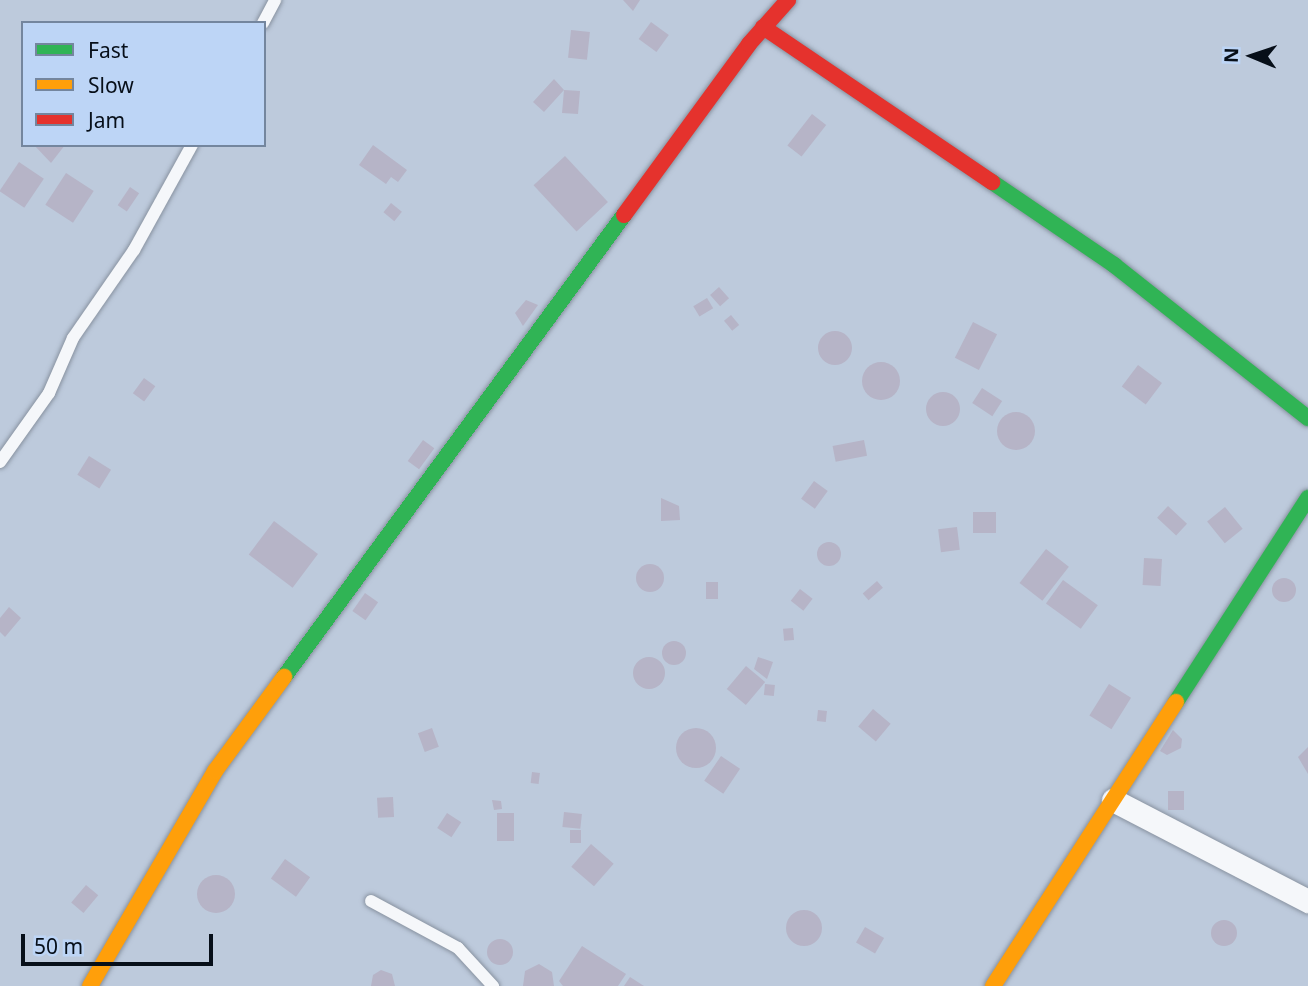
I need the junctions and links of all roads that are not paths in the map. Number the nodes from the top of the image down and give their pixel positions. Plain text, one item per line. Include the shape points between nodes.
1 (275, 0) edge
2 (788, 0) edge
3 (264, 21) edge
4 (764, 27) junction
5 (191, 147) edge
6 (1308, 418) edge
7 (0, 462) edge
8 (1308, 498) edge
9 (1113, 800) junction
10 (371, 901) dead end
11 (1308, 901) edge
12 (90, 986) edge
13 (493, 986) edge
14 (993, 986) edge

1 - 3 lane
2 - 4 street
4 - 6 street via 1114,265
4 - 12 street via 215,771
5 - 7 lane via 134,250 73,338 48,393
8 - 9 street
9 - 11 street
9 - 14 street
10 - 13 lane via 458,948

